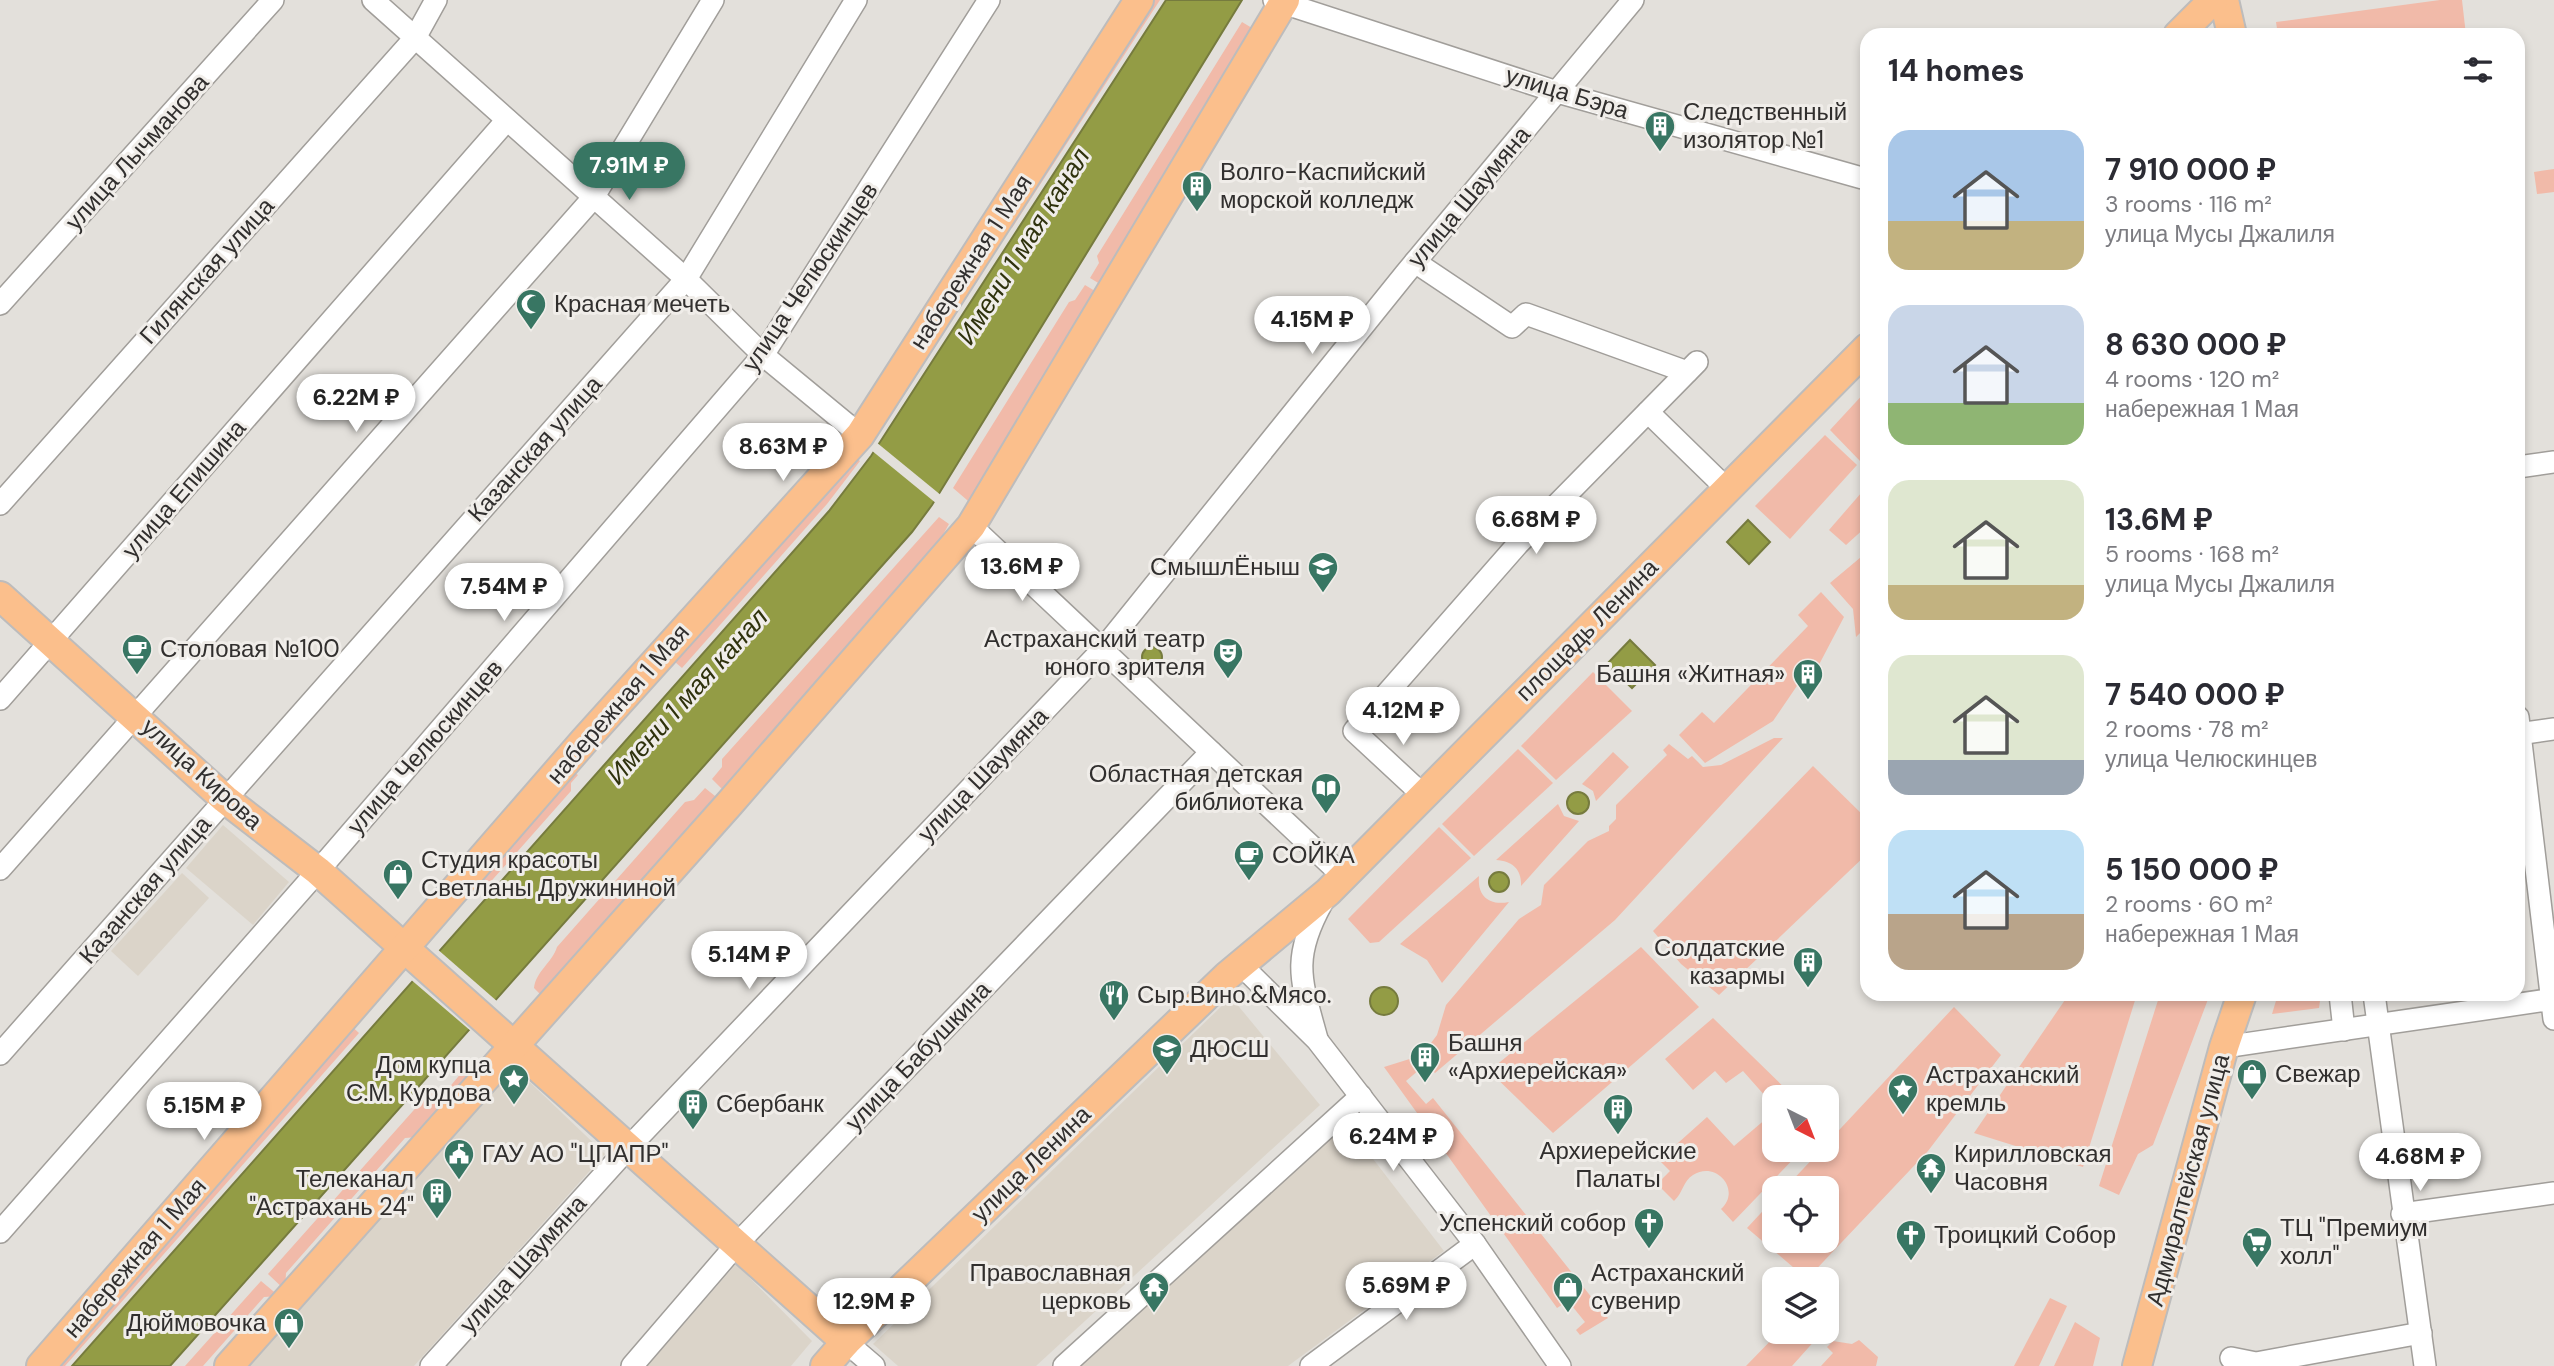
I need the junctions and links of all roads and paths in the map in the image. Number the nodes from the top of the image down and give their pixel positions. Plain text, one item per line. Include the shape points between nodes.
1 (273, 0) edge
2 (373, 0) edge
3 (436, 0) edge
4 (713, 0) edge
5 (856, 0) edge
6 (989, 0) edge
7 (1139, 0) edge
8 (1633, 0) edge
9 (2213, 0) edge
10 (2224, 0) edge
11 (1280, 2) edge
12 (2185, 28) edge
13 (2230, 28) edge
14 (415, 38) junction
15 (1557, 92) junction
16 (507, 120) junction
17 (1860, 177) edge
18 (593, 198) junction
19 (1415, 262) junction
20 (686, 279) junction
21 (0, 304) edge
22 (763, 355) junction
23 (1860, 355) edge
24 (1648, 412) junction
25 (860, 435) junction
26 (2554, 462) edge
27 (2525, 466) edge
28 (1727, 489) junction
29 (0, 504) edge
30 (971, 526) junction
31 (0, 596) edge
32 (51, 641) junction
33 (1102, 649) junction
34 (0, 699) edge
35 (135, 715) junction
36 (2525, 728) edge
37 (2554, 730) edge
38 (1211, 752) junction
39 (2525, 777) edge
40 (1423, 795) junction
41 (225, 799) junction
42 (0, 869) edge
43 (318, 871) junction
44 (1335, 884) junction
45 (410, 954) junction
46 (1242, 966) junction
47 (2240, 1001) edge
48 (2341, 1001) edge
49 (2375, 1001) edge
50 (2553, 1005) edge
51 (2378, 1025) junction
52 (2344, 1030) junction
53 (1317, 1040) junction
54 (514, 1045) junction
55 (2224, 1047) junction
56 (0, 1054) edge
57 (1361, 1096) junction
58 (629, 1147) junction
59 (2554, 1193) edge
60 (2402, 1214) junction
61 (0, 1232) edge
62 (737, 1244) junction
63 (1475, 1244) junction
64 (2421, 1333) junction
65 (846, 1342) junction
66 (2231, 1358) dead end
67 (41, 1366) edge
68 (229, 1366) edge
69 (431, 1366) edge
70 (632, 1366) edge
71 (825, 1366) edge
72 (874, 1366) edge
73 (1065, 1366) edge
74 (1311, 1366) edge
75 (1560, 1366) edge
76 (2137, 1366) edge
77 (2425, 1366) edge

1 - 21 street, улица Лычманова
2 - 14 street
3 - 14 street, Гилянская улица
4 - 18 street
5 - 20 street, Казанская улица
6 - 22 street, улица Челюскинцев
7 - 25 main road, набережная 1 Мая
8 - 15 street, улица Шаумяна
9 - 12 main road
10 - 13 main road
11 - 15 street, улица Бэра
11 - 30 main road
14 - 16 street
14 - 29 street, Гилянская улица
15 - 17 street, улица Бэра
15 - 19 street, улица Шаумяна
16 - 18 street
16 - 32 street, улица Епишина
18 - 20 street
18 - 35 street
19 - 24 street via 1512,327 1526,314 1692,367
19 - 33 street, улица Шаумяна
20 - 22 street
20 - 41 street, Казанская улица
22 - 25 street
22 - 43 street, улица Челюскинцев
23 - 28 main road, площадь Ленина
24 - 28 street
24 - 40 street via 1518,544 1354,731
25 - 45 main road, набережная 1 Мая via 593,731
26 - 27 street
28 - 40 main road, площадь Ленина
30 - 33 street
30 - 54 main road
31 - 32 main road, улица Кирова
32 - 34 street, улица Епишина
32 - 35 main road, улица Кирова
33 - 38 street
33 - 58 street, улица Шаумяна
35 - 41 main road, улица Кирова
35 - 42 street
36 - 37 street
38 - 44 street
38 - 62 street, улица Бабушкина
39 - 50 street
40 - 44 main road, площадь Ленина
41 - 43 main road, улица Кирова
41 - 56 street, Казанская улица
43 - 45 main road, улица Кирова
43 - 61 street, улица Челюскинцев
44 - 46 main road, площадь Ленина
44 - 53 street via 1300,951 1301,980
45 - 54 main road, улица Кирова
45 - 67 main road, набережная 1 Мая
46 - 53 street
46 - 65 main road, улица Ленина
47 - 55 main road, Адмиралтейская улица
48 - 52 street
49 - 51 street
50 - 51 street
51 - 52 street
51 - 60 street
52 - 55 street
53 - 57 street
54 - 58 main road
54 - 68 main road
55 - 76 main road, Адмиралтейская улица
57 - 63 street
57 - 73 street
58 - 62 main road
58 - 69 street, улица Шаумяна
59 - 60 street
60 - 64 street
62 - 65 main road
62 - 70 street, улица Бабушкина
63 - 74 street
63 - 75 street
64 - 66 street via 2256,1363
64 - 77 street
65 - 71 main road, улица Ленина
65 - 72 street

